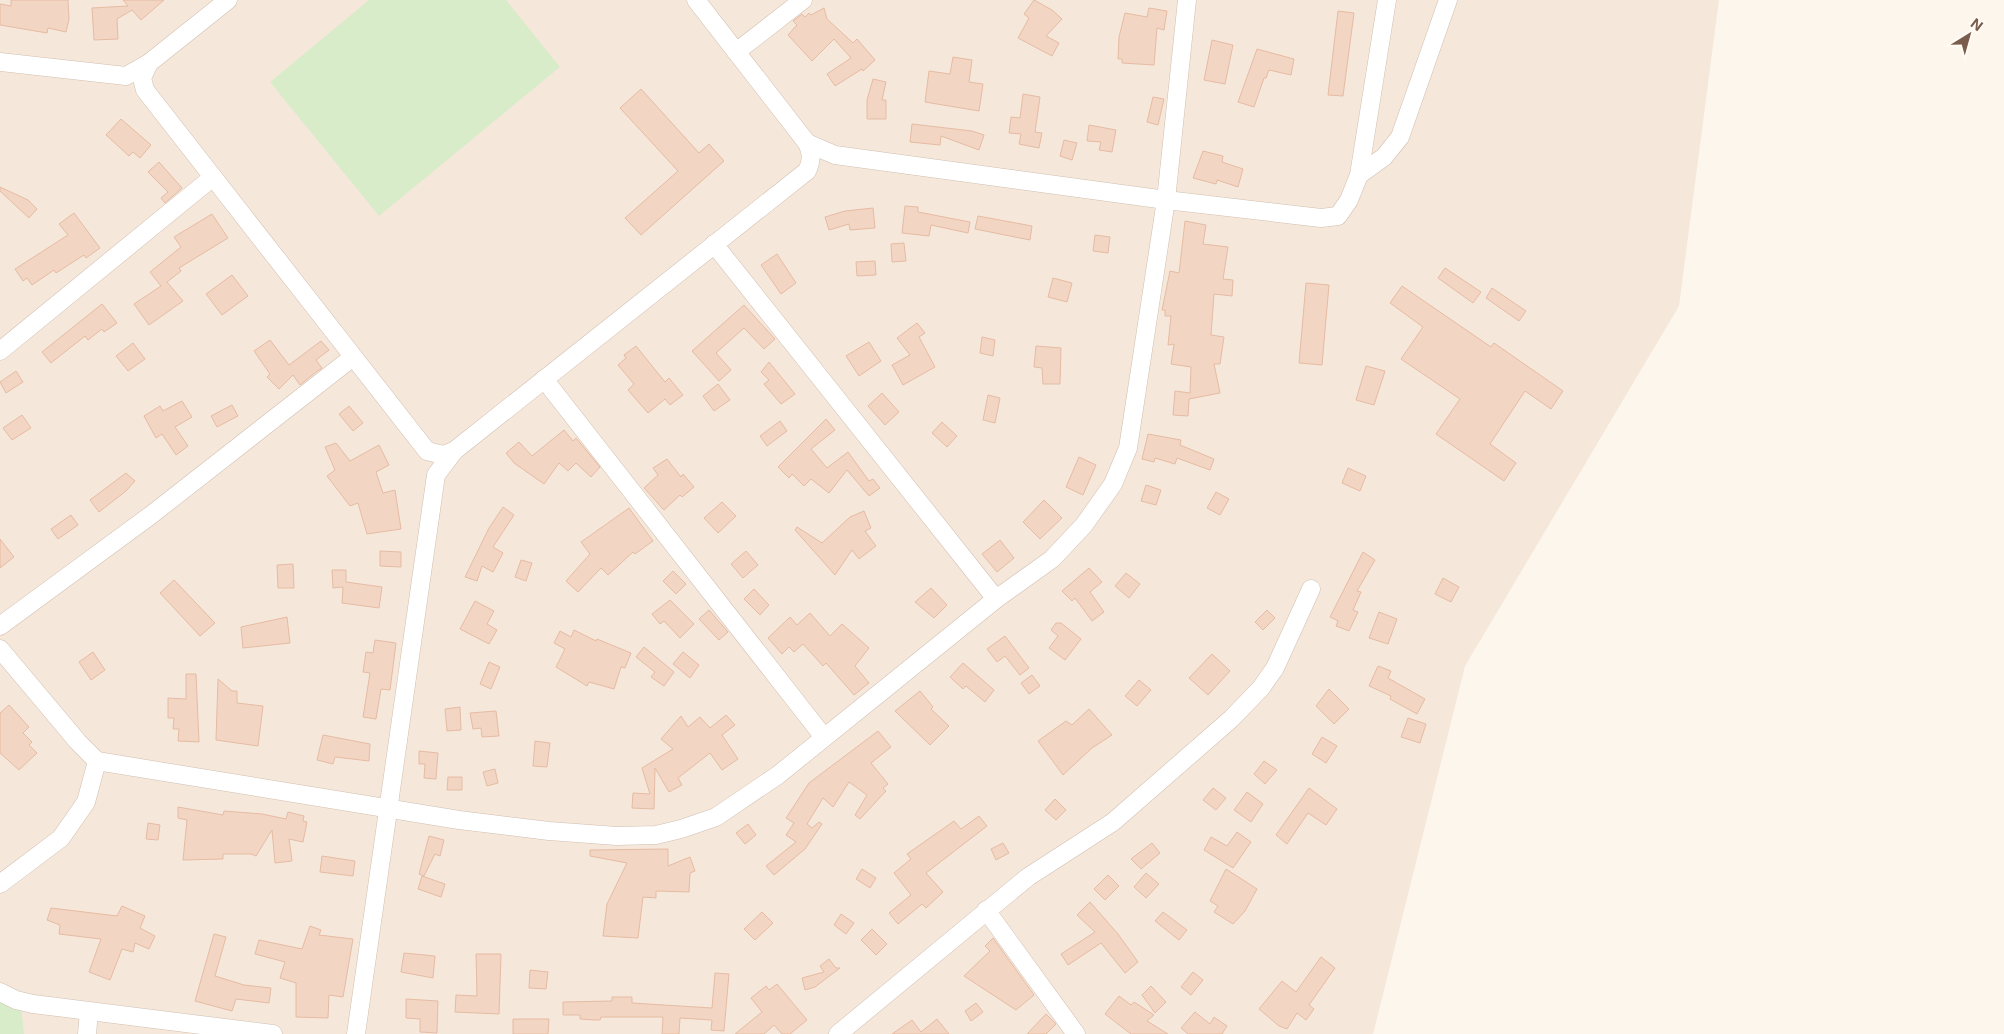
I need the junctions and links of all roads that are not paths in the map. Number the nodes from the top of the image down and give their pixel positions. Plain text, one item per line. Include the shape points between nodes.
1 (228, 0) edge
2 (696, 0) edge
3 (803, 0) edge
4 (1187, 0) edge
5 (1387, 0) edge
6 (1448, 0) edge
7 (736, 52) junction
8 (0, 62) edge
9 (149, 63) junction
10 (126, 76) junction
11 (145, 90) junction
12 (808, 143) junction
13 (835, 155) junction
14 (807, 171) junction
15 (1359, 175) junction
16 (213, 177) junction
17 (1166, 200) junction
18 (714, 244) junction
19 (0, 351) edge
20 (354, 357) junction
21 (544, 379) junction
22 (454, 450) junction
23 (427, 451) junction
24 (436, 475) junction
25 (1311, 589) dead end
26 (996, 600) junction
27 (0, 626) edge
28 (0, 649) edge
29 (823, 736) junction
30 (97, 761) junction
31 (388, 808) junction
32 (0, 884) edge
33 (986, 910) junction
34 (0, 992) edge
35 (88, 1012) junction
36 (249, 1033) edge
37 (87, 1034) edge
38 (273, 1034) edge
39 (356, 1034) edge
40 (838, 1034) edge
41 (1076, 1034) edge

1 - 9 street
2 - 7 street
3 - 7 street
4 - 17 street
5 - 15 street
6 - 15 street via 1400,137 1384,157
7 - 12 street
8 - 10 street
9 - 10 street
9 - 11 street via 142,78
10 - 11 street
11 - 16 street
12 - 13 street
12 - 14 street via 812,155
13 - 14 street
13 - 17 street
14 - 18 street
15 - 17 street via 1338,216 1321,218
16 - 19 street
16 - 20 street
17 - 26 street via 1128,448 1113,484 1084,525 1052,559
18 - 21 street
18 - 26 street
20 - 23 street
20 - 27 street via 151,515
21 - 22 street
21 - 29 street
22 - 23 street via 443,455
22 - 24 street
23 - 24 street
24 - 31 street
25 - 33 street via 1275,668 1231,719 1113,822 1028,877
26 - 29 street
28 - 30 street
29 - 31 street via 778,775 716,817 656,835 549,831
30 - 31 street
30 - 32 street via 86,802 61,838
31 - 39 street
33 - 40 street
33 - 41 street
34 - 35 street via 33,1004
35 - 36 street
35 - 37 street
36 - 38 street

